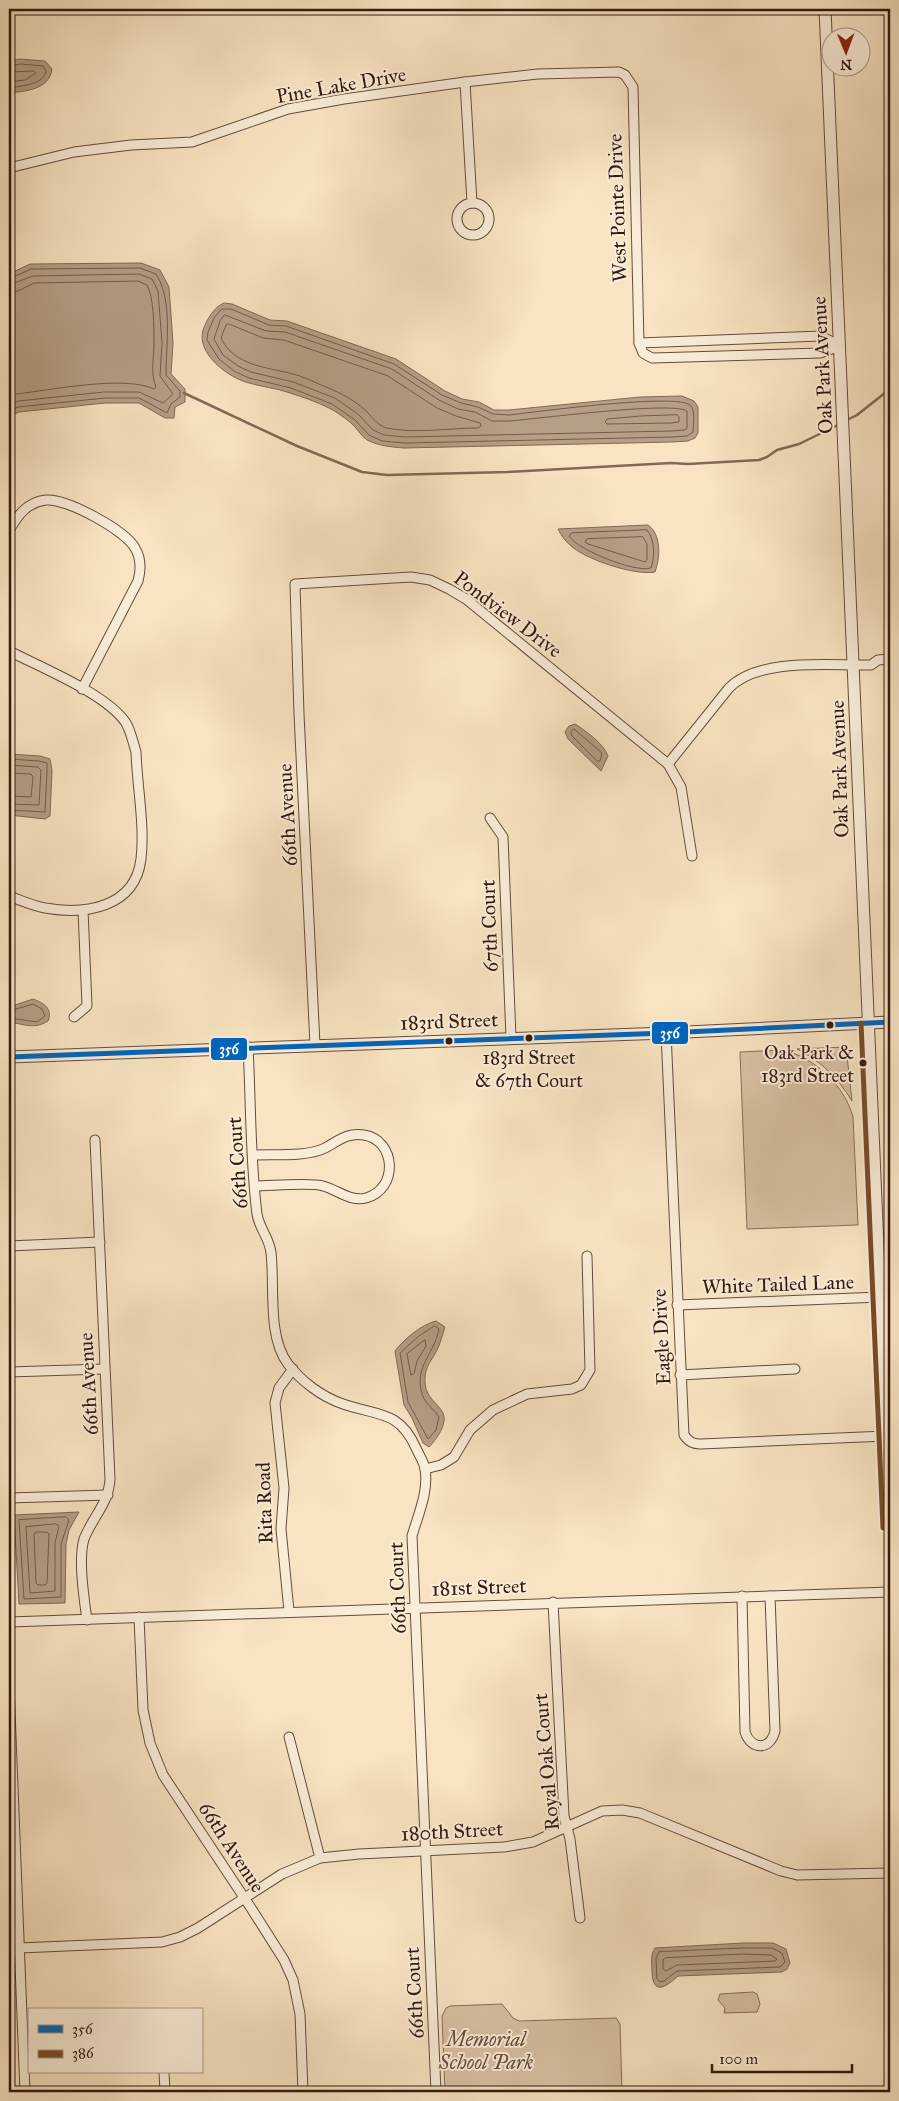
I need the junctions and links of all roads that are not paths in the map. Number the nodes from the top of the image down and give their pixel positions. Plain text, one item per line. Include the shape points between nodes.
1 (825, 9) edge
2 (625, 75) joint
3 (465, 82) junction
4 (9, 168) edge
5 (472, 203) dead end
6 (639, 343) junction
7 (840, 346) junction
8 (9, 531) edge
9 (295, 584) joint
10 (9, 651) edge
11 (890, 659) edge
12 (854, 666) junction
13 (82, 689) junction
14 (668, 764) junction
15 (490, 818) dead end
16 (692, 856) dead end
17 (9, 896) edge
18 (82, 910) junction
19 (74, 1017) dead end
20 (890, 1022) edge
21 (868, 1023) junction
22 (666, 1032) junction
23 (512, 1038) junction
24 (315, 1044) junction
25 (248, 1047) junction
26 (9, 1057) edge
27 (95, 1140) dead end
28 (253, 1155) junction
29 (254, 1186) junction
30 (100, 1242) junction
31 (9, 1246) edge
32 (587, 1256) dead end
33 (880, 1297) junction
34 (677, 1305) junction
35 (104, 1369) junction
36 (293, 1369) junction
37 (795, 1370) dead end
38 (9, 1372) edge
39 (680, 1375) junction
40 (886, 1436) junction
41 (425, 1469) junction
42 (108, 1495) junction
43 (9, 1498) edge
44 (890, 1528) edge
45 (890, 1592) edge
46 (742, 1596) junction
47 (770, 1596) junction
48 (554, 1602) junction
49 (415, 1607) junction
50 (289, 1611) junction
51 (139, 1618) junction
52 (87, 1620) junction
53 (9, 1622) edge
54 (9, 1685) edge
55 (289, 1737) dead end
56 (10, 1754) edge
57 (567, 1827) junction
58 (425, 1851) junction
59 (320, 1858) junction
60 (890, 1873) edge
61 (13, 1889) edge
62 (245, 1898) junction
63 (580, 1918) dead end
64 (19, 1948) junction
65 (164, 2074) edge
66 (25, 2092) edge
67 (165, 2092) edge
68 (303, 2092) edge
69 (436, 2092) edge

1 - 7 street, Oak Park Avenue
2 - 3 street, Pine Lake Drive via 610,71 538,74
2 - 6 street, West Pointe Drive via 632,87
3 - 4 street, Pine Lake Drive via 288,109 192,142 82,151
3 - 5 street
6 - 7 street via 821,336
6 - 7 street via 643,352 652,358 820,353
7 - 12 street, Oak Park Avenue
8 - 13 street via 17,517 34,503 50,500 72,506 126,536 137,550 140,576
9 - 14 street, Pondview Drive via 411,577 450,588
9 - 24 street, 66th Avenue
10 - 13 street
11 - 12 street
12 - 14 street via 768,668 751,673 729,688
12 - 21 street, Oak Park Avenue
13 - 18 street via 125,722 132,737 136,752 141,850 136,875 128,889 102,907
14 - 16 street via 681,787
15 - 23 street, 67th Court via 503,837
17 - 18 street via 45,908
18 - 19 street via 87,1006
20 - 21 street, 183rd Street
21 - 22 street, 183rd Street
21 - 33 street, Oak Park Avenue
22 - 23 street, 183rd Street
22 - 34 street, Eagle Drive
23 - 24 street, 183rd Street
24 - 25 street, 183rd Street
25 - 26 street, 183rd Street
25 - 28 street, 66th Court
27 - 30 street, 66th Avenue
28 - 29 street, 66th Court
28 - 29 street via 315,1152 343,1137 363,1134 382,1143 390,1165 384,1186 377,1194 365,1198 352,1198 320,1185
29 - 36 street, 66th Court via 257,1217 271,1251 276,1336 281,1352
30 - 31 street
30 - 35 street, 66th Avenue
32 - 41 street via 590,1370 581,1385 527,1394 500,1406 470,1430 454,1457
33 - 34 street, White Tailed Lane
33 - 40 street, Oak Park Avenue
34 - 39 street, Eagle Drive
35 - 38 street
35 - 42 street, 66th Avenue via 110,1479
36 - 41 street, 66th Court via 323,1395 401,1424 409,1432
36 - 50 street, Rita Road via 279,1388 275,1403 284,1488 281,1530
37 - 39 street
39 - 40 street, Eagle Drive via 683,1431 687,1440 694,1444
40 - 44 street, Oak Park Avenue
41 - 49 street, 66th Court via 422,1503 412,1536
42 - 43 street
42 - 52 street, 66th Avenue via 82,1547
45 - 47 street, 181st Street
46 - 47 street, 181st Street
46 - 47 street via 745,1732 748,1741 761,1746 773,1739 774,1731
46 - 48 street, 181st Street
48 - 49 street, 181st Street
48 - 57 street, Royal Oak Court
49 - 50 street, 181st Street
49 - 58 street, 66th Court
50 - 51 street, 181st Street
51 - 52 street, 181st Street
51 - 62 street, 66th Avenue via 143,1710 150,1743 163,1775
52 - 53 street, 181st Street
54 - 56 street
55 - 59 street
56 - 61 street
57 - 58 street, 180th Street via 533,1842 504,1847
57 - 60 street, 180th Street via 602,1811 622,1810 640,1813 797,1875
57 - 63 street, Royal Oak Court
58 - 59 street, 180th Street
58 - 69 street, 66th Court
59 - 62 street, 180th Street via 282,1874
61 - 64 street
62 - 64 street, 180th Street via 198,1928 162,1942
62 - 68 street, 66th Avenue via 293,1980 300,2014
64 - 66 street
65 - 67 street

